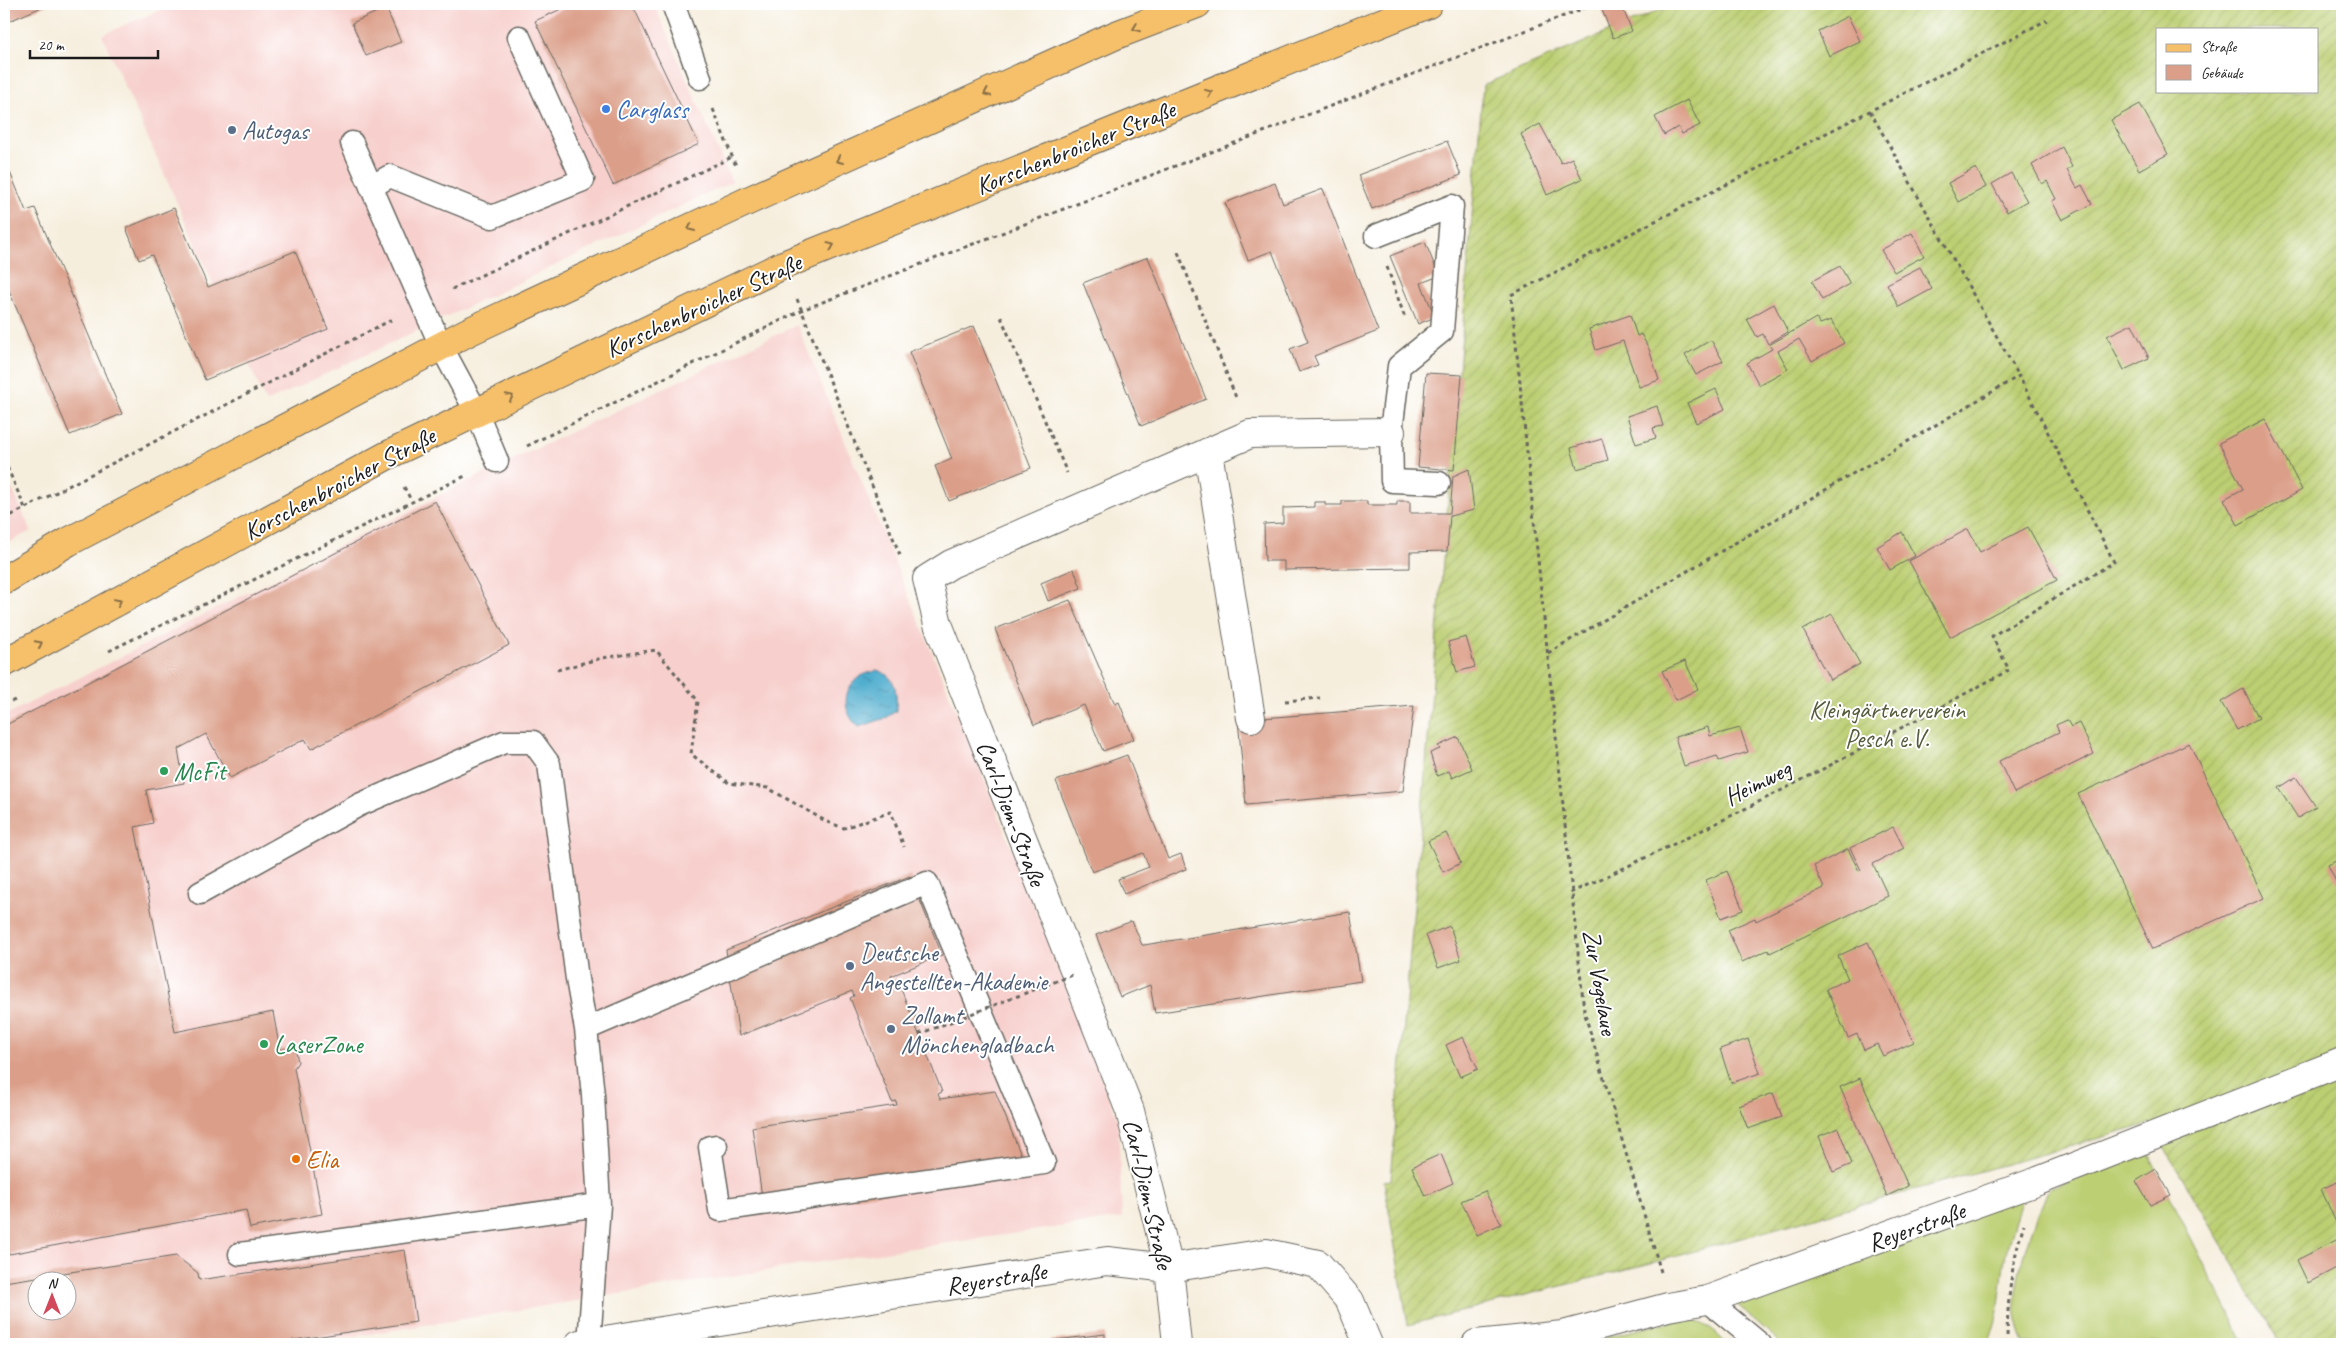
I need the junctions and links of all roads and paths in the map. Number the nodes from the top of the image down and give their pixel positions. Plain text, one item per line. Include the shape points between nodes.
1 (673, 4) edge
2 (1197, 4) edge
3 (1428, 4) edge
4 (1595, 4) edge
5 (2047, 20) dead end
6 (519, 37) dead end
7 (700, 78) joint
8 (1870, 111) junction
9 (352, 143) dead end
10 (371, 187) junction
11 (1376, 236) joint
12 (1178, 252) dead end
13 (423, 303) junction
14 (802, 310) junction
15 (1001, 317) dead end
16 (442, 346) junction
17 (1417, 351) junction
18 (2019, 376) junction
19 (477, 413) junction
20 (1391, 432) junction
21 (1250, 434) junction
22 (1208, 452) junction
23 (4, 460) edge
24 (497, 461) junction
25 (1439, 483) dead end
26 (25, 508) junction
27 (1081, 508) junction
28 (4, 519) edge
29 (927, 579) junction
30 (4, 580) edge
31 (107, 652) dead end
32 (1548, 653) junction
33 (4, 663) edge
34 (557, 670) dead end
35 (21, 696) dead end
36 (4, 705) edge
37 (1251, 718) dead end
38 (904, 847) dead end
39 (200, 893) dead end
40 (1570, 893) junction
41 (1075, 974) junction
42 (586, 1029) junction
43 (919, 1034) dead end
44 (2342, 1062) edge
45 (716, 1146) dead end
46 (2038, 1181) junction
47 (599, 1205) junction
48 (240, 1254) dead end
49 (1169, 1268) junction
50 (1707, 1300) junction
51 (1668, 1307) junction
52 (584, 1343) edge
53 (1177, 1344) edge
54 (1368, 1344) edge
55 (1476, 1344) edge
56 (1760, 1344) edge
57 (2007, 1344) edge

1 - 7 lane
2 -> 16 main road via 1116,35 750,200
19 -> 3 main road, Korschenbroicher Straße via 781,266
4 - 14 path
5 - 8 path
6 - 10 lane via 583,180 492,217 390,176
7 - 13 path via 732,157
8 - 18 path
8 - 32 path, Zur Vogelaue via 1511,296
9 - 10 lane
10 - 13 lane
11 - 17 path
11 - 17 lane via 1452,206 1442,331
12 - 21 path
13 - 16 lane
13 - 26 path
14 - 24 path
14 - 29 path via 901,557
15 - 27 path
16 - 19 lane
16 - 30 main road via 68,542
17 - 20 lane via 1399,366
18 - 32 path
18 - 40 path, Heimweg via 2114,562 1992,636 2009,670 1874,743
19 - 24 lane
33 -> 19 main road, Korschenbroicher Straße via 388,455
20 - 21 street
20 - 25 lane via 1392,481
21 - 22 street
22 - 27 street
22 - 37 street
23 - 26 path
24 - 31 path
26 - 28 path
27 - 29 street via 951,564
29 - 41 street, Carl-Diem-Straße via 938,624
32 - 40 path, Zur Vogelaue
34 - 38 path via 602,658 656,650 698,701 691,754 729,783 768,788 827,822 844,828 891,812
35 - 36 path
39 - 42 lane via 359,805 504,742 533,742 548,764
40 - 51 path, Zur Vogelaue via 1584,1011 1659,1261
41 - 43 path, bridge
41 - 49 street, Carl-Diem-Straße via 1130,1111
42 - 45 lane via 928,883 1044,1163 720,1210 710,1147
42 - 47 lane
44 - 46 street, Reyerstraße
46 - 50 street, Reyerstraße
46 - 57 path via 2014,1260 2007,1303
47 - 48 lane
47 - 52 lane
49 - 52 street, Reyerstraße via 1107,1261
49 - 53 street, Carl-Diem-Straße
49 - 54 street, Reyerstraße via 1266,1253 1318,1264 1350,1301
50 - 51 street, Reyerstraße
50 - 56 lane
51 - 55 street, Reyerstraße via 1563,1335

